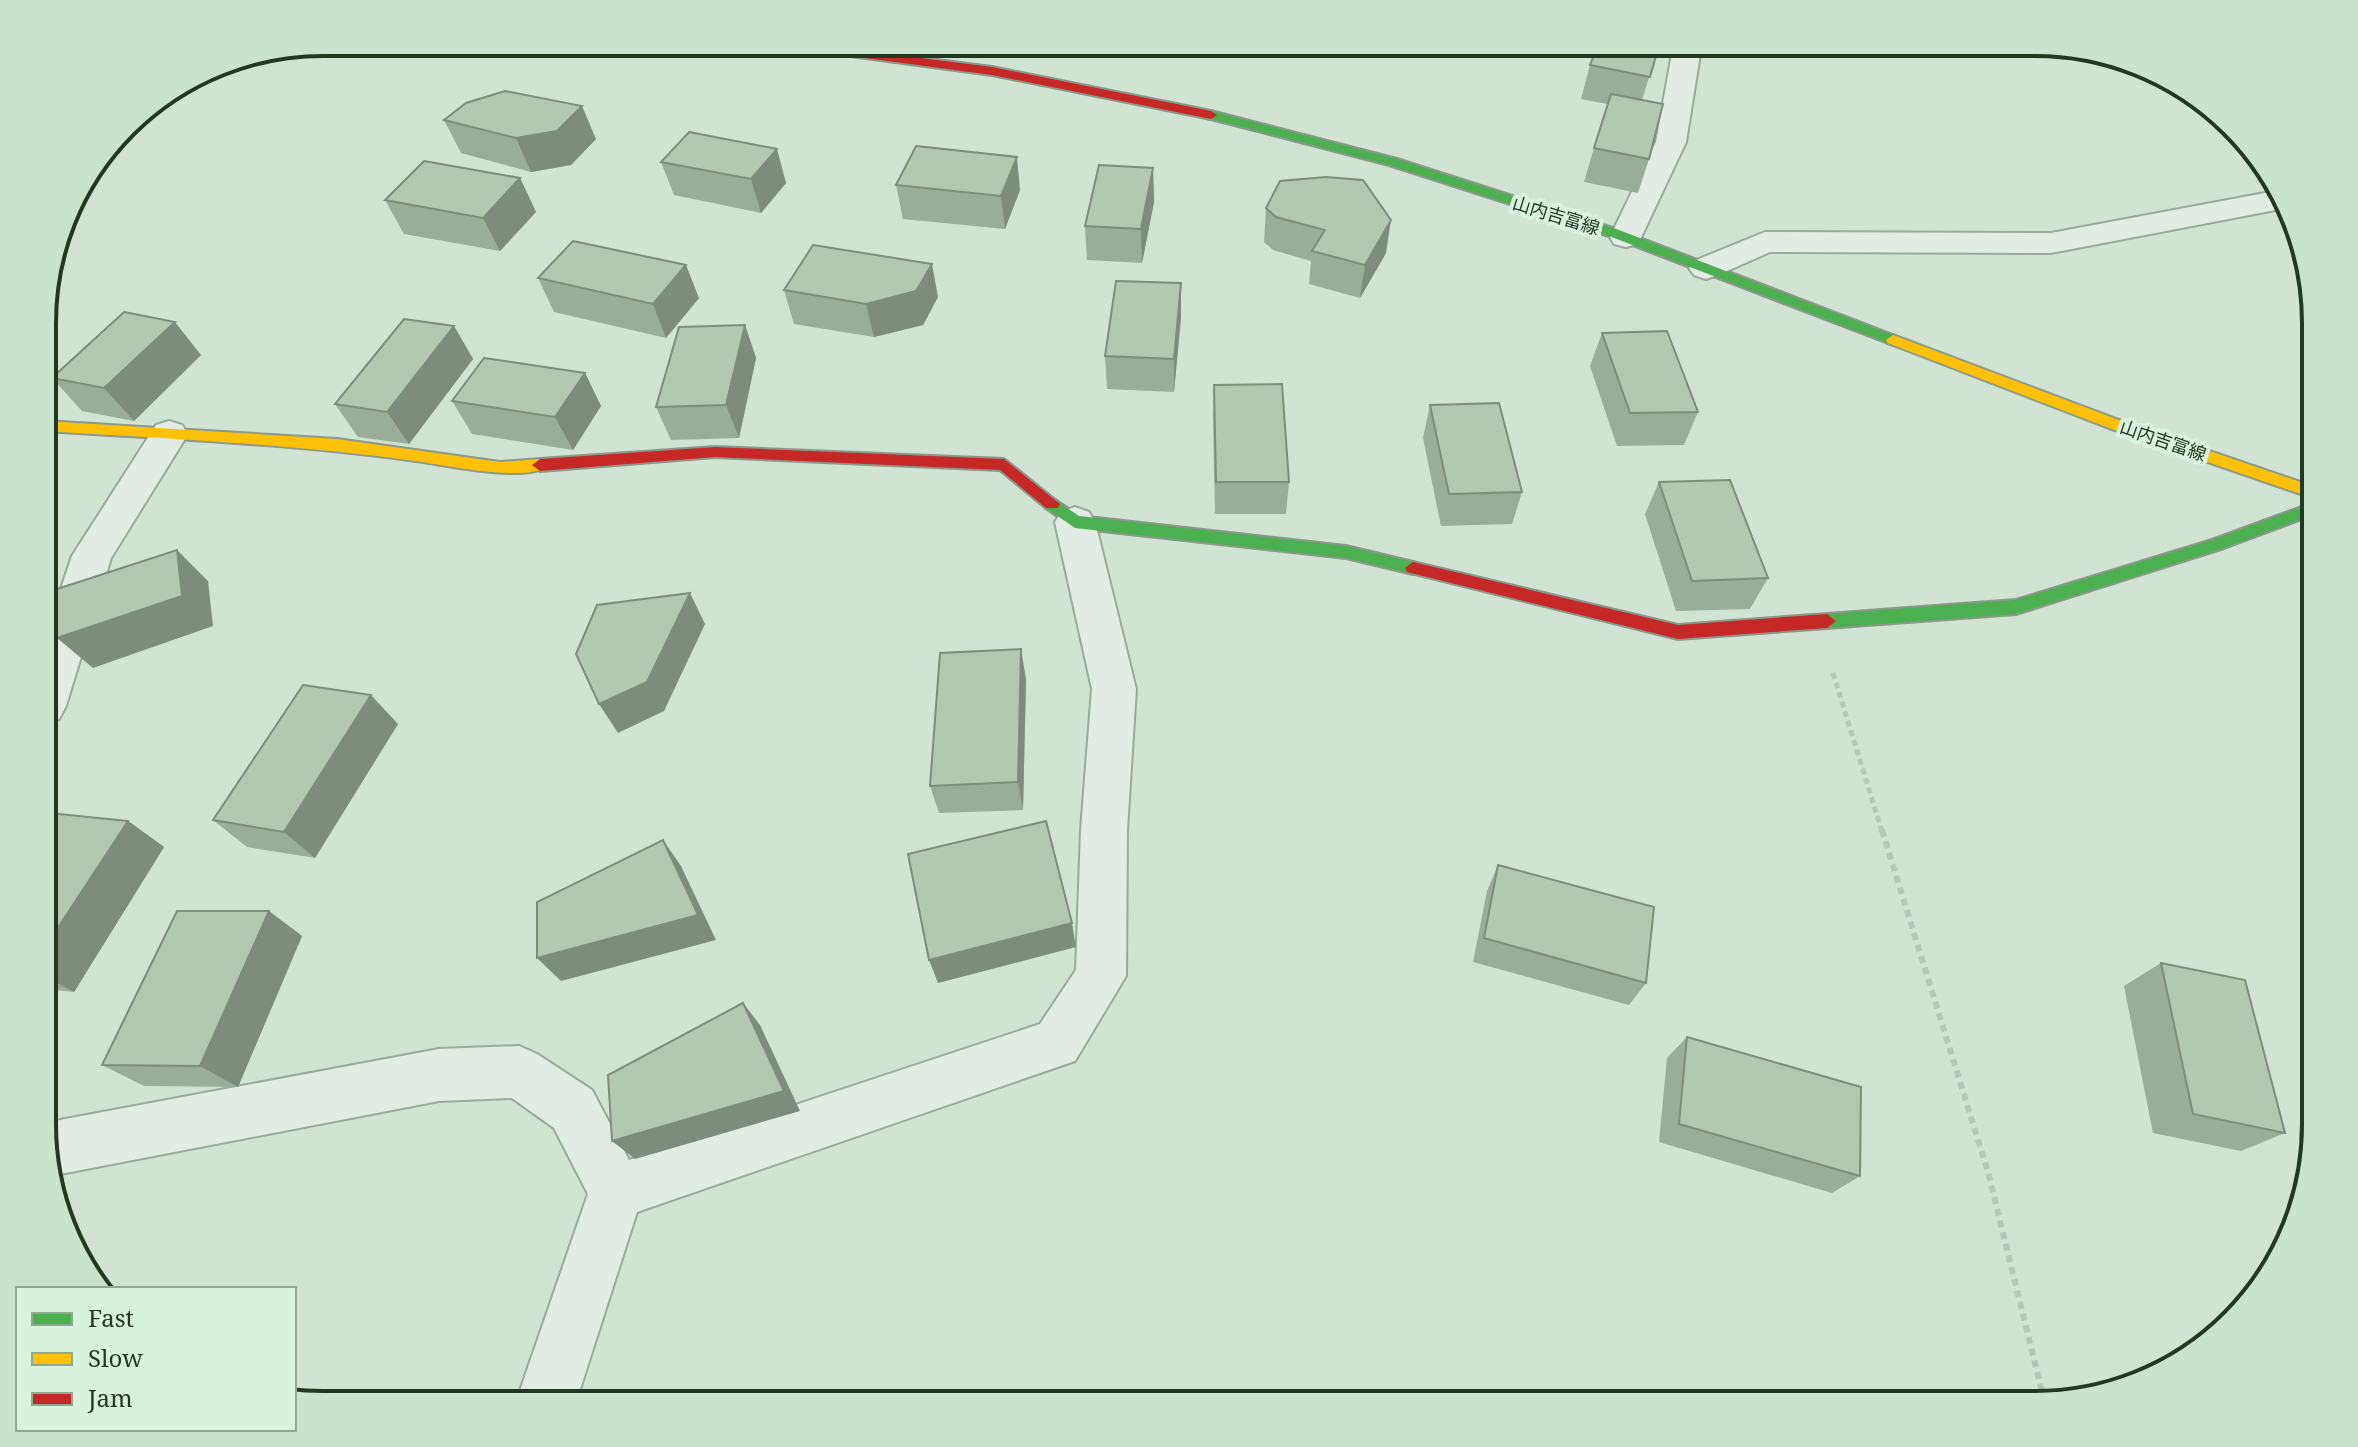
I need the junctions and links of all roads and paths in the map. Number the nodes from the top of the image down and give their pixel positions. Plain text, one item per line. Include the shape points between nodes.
1 (1686, 56) edge
2 (880, 57) edge
3 (2272, 201) edge
4 (1626, 237) junction
5 (1706, 268) junction
6 (56, 427) edge
7 (169, 434) junction
8 (2301, 488) edge
9 (2301, 513) edge
10 (1075, 522) junction
11 (1817, 623) junction
12 (56, 668) edge
13 (57, 1147) edge
14 (616, 1192) junction
15 (2042, 1390) edge
16 (550, 1391) edge

1 - 4 street via 1671,142
2 - 4 street, 山内吉富線 via 1155,100 1364,153
3 - 5 street via 2051,243 1765,242
4 - 5 street, 山内吉富線
5 - 8 street, 山内吉富線 via 2114,424
6 - 7 street
7 - 10 street via 337,444 500,468 715,452 1004,465
7 - 12 street via 92,556
9 - 11 street via 2016,607
10 - 11 street via 1346,552 1678,632
10 - 14 street via 1114,689 1101,976 1057,1043
11 - 15 path via 1988,1172
13 - 14 street via 439,1075 519,1072 573,1109
14 - 16 street

